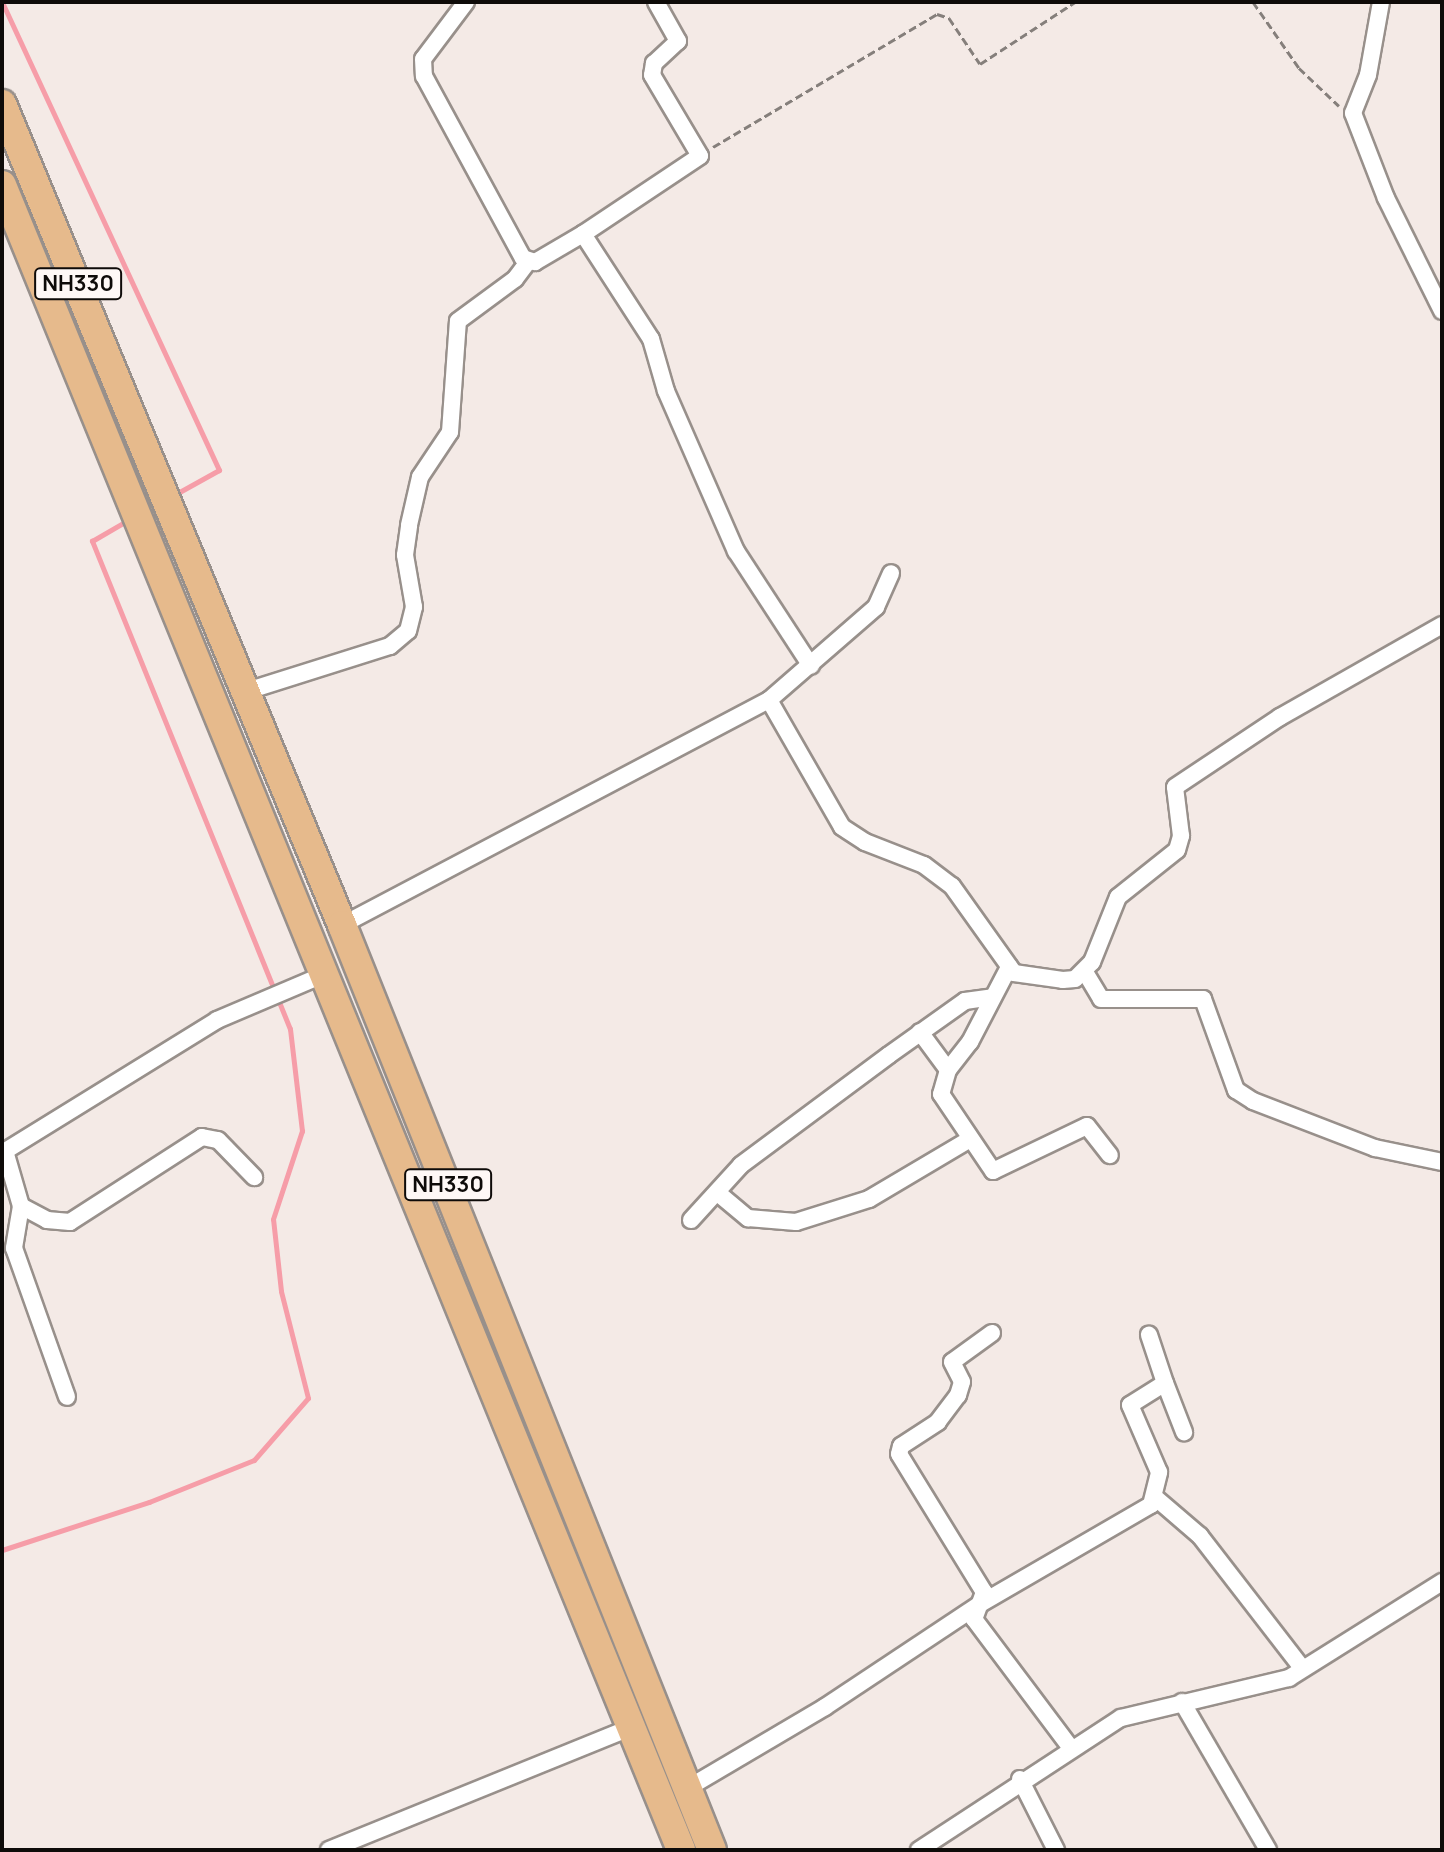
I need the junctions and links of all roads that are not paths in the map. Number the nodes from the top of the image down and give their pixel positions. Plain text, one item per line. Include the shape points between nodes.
1 (466, 2) edge
2 (656, 2) edge
3 (1381, 2) edge
4 (2, 104) edge
5 (2, 185) edge
6 (583, 234) junction
7 (528, 262) junction
8 (1442, 311) edge
9 (891, 573) dead end
10 (1442, 625) edge
11 (811, 666) junction
12 (247, 691) junction
13 (769, 700) junction
14 (342, 925) junction
15 (1009, 967) junction
16 (1085, 972) junction
17 (323, 975) junction
18 (993, 997) junction
19 (920, 1032) junction
20 (948, 1070) junction
21 (970, 1139) junction
22 (4, 1152) edge
23 (1110, 1155) dead end
24 (1442, 1162) edge
25 (254, 1177) dead end
26 (719, 1194) junction
27 (21, 1206) junction
28 (691, 1220) dead end
29 (992, 1333) dead end
30 (1149, 1335) dead end
31 (1165, 1383) junction
32 (67, 1397) dead end
33 (1184, 1432) dead end
34 (1157, 1499) junction
35 (1442, 1582) edge
36 (980, 1604) junction
37 (1302, 1668) junction
38 (1182, 1702) junction
39 (632, 1727) junction
40 (1071, 1748) junction
41 (1020, 1779) junction
42 (686, 1789) junction
43 (329, 1850) edge
44 (681, 1850) edge
45 (712, 1850) edge
46 (919, 1850) edge
47 (1056, 1850) edge
48 (1268, 1850) edge

1 - 7 street via 430,48 422,68
2 - 6 street via 678,41 654,63 652,75 700,156
3 - 8 street via 1368,75 1353,115 1386,198
4 - 12 highway, NH330
5 - 17 highway, NH330
6 - 7 street
6 - 11 street via 651,339 666,391 736,551
7 - 12 street via 515,279 458,321 450,432 420,477 409,525 405,555 414,621 408,631 390,646
9 - 11 street via 876,607
10 - 16 street via 1280,717 1175,787 1181,844 1118,897
11 - 13 street
12 - 14 highway, NH330
13 - 14 street
13 - 15 street via 842,827 924,865 952,886
14 - 42 highway, NH330
15 - 16 street via 1024,976 1063,980
15 - 18 street
16 - 24 street via 1101,999 1203,999 1236,1090 1253,1101 1375,1148
17 - 22 street via 217,1020
17 - 39 highway, NH330
18 - 19 street via 965,1001
18 - 20 street
19 - 20 street
19 - 26 street via 751,1157
20 - 21 street via 941,1094
21 - 23 street via 993,1171 1087,1126
21 - 26 street via 869,1199 796,1222 748,1218
22 - 27 street
25 - 27 street via 218,1140 202,1137 70,1222 47,1220
26 - 28 street
27 - 32 street via 14,1248
29 - 36 street via 952,1362 962,1387 942,1417 899,1449 984,1592
30 - 31 street
31 - 33 street
31 - 34 street via 1130,1405 1159,1472
34 - 36 street
34 - 37 street via 1200,1536
35 - 37 street
36 - 40 street via 974,1619
36 - 42 street via 825,1707
37 - 38 street via 1277,1682
38 - 40 street via 1121,1718
38 - 48 street
39 - 43 street
39 - 44 highway, NH330
40 - 41 street
41 - 46 street
41 - 47 street
42 - 45 highway, NH330

